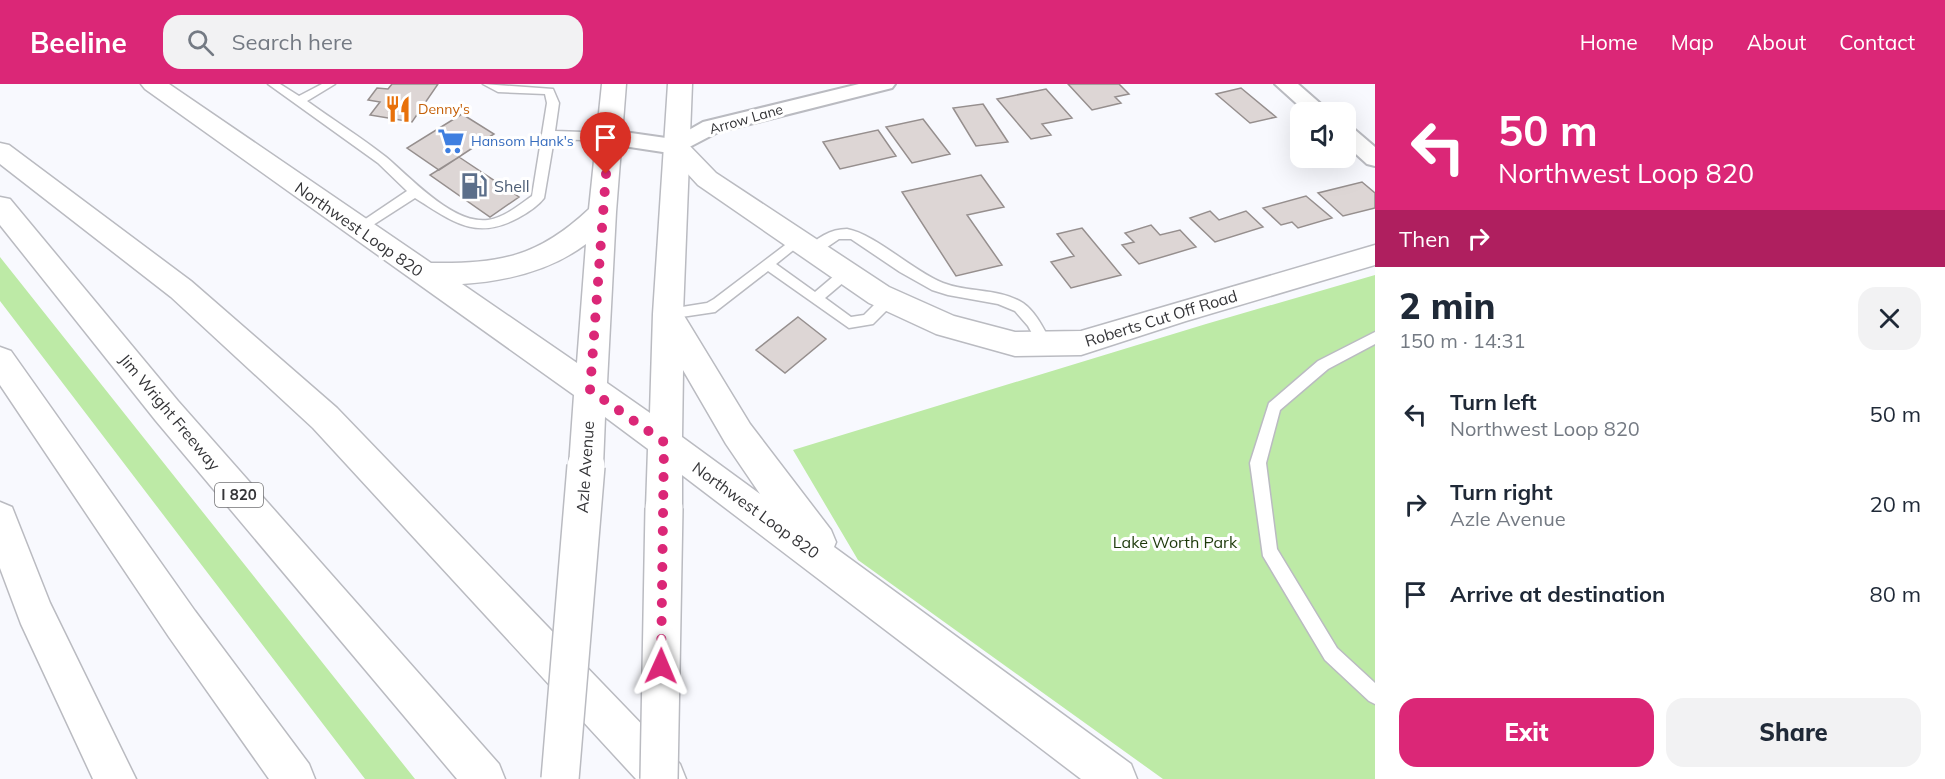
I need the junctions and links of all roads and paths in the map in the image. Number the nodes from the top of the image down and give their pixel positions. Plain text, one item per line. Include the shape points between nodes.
1 (153, 84) edge
2 (273, 84) edge
3 (330, 84) edge
4 (488, 84) edge
5 (614, 84) edge
6 (680, 84) edge
7 (885, 84) edge
8 (1285, 84) edge
9 (550, 88) edge
10 (299, 101) junction
11 (1307, 102) edge
12 (548, 135) junction
13 (610, 137) junction
14 (1356, 143) edge
15 (676, 147) junction
16 (0, 151) edge
17 (1375, 159) edge
18 (415, 192) junction
19 (0, 206) edge
20 (602, 212) junction
21 (359, 229) junction
22 (805, 246) junction
23 (1371, 260) edge
24 (768, 265) junction
25 (846, 273) junction
26 (423, 274) junction
27 (815, 299) junction
28 (888, 300) junction
29 (668, 314) junction
30 (1375, 337) edge
31 (1045, 344) junction
32 (0, 360) edge
33 (590, 390) junction
34 (664, 442) junction
35 (0, 518) edge
36 (848, 578) junction
37 (1375, 695) edge
38 (1112, 776) edge
39 (115, 779) edge
40 (294, 779) edge
41 (484, 779) edge
42 (560, 779) edge
43 (659, 779) edge
44 (665, 779) edge

1 - 21 main road, Northwest Loop 820
2 - 10 lane
3 - 10 lane
4 - 9 lane via 498,89
5 - 13 main road, Azle Avenue
6 - 15 main road
7 - 15 street, Arrow Lane via 711,127
8 - 11 street
9 - 12 lane via 553,103
10 - 18 lane via 382,160
12 - 13 lane
12 - 18 lane via 538,198 515,216 487,228 465,222
13 - 15 street
13 - 20 main road, Azle Avenue
14 - 17 street
15 - 22 main road, Roberts Cut Off Road via 706,179
15 - 29 main road
16 - 44 main road via 181,288 325,418
18 - 21 lane
19 - 41 main road, Jim Wright Freeway / I 820 via 167,411
20 - 26 main road via 575,238 527,263 484,273
20 - 33 main road, Azle Avenue
21 - 26 main road, Northwest Loop 820
22 - 24 lane
22 - 25 main road, Roberts Cut Off Road
22 - 31 lane via 833,234 854,235 938,286 962,294 998,298 1017,306 1028,315
23 - 31 main road, Roberts Cut Off Road via 1184,309 1081,343
24 - 27 lane
24 - 29 lane via 710,308
25 - 27 lane
25 - 28 main road, Roberts Cut Off Road
26 - 33 main road, Northwest Loop 820
27 - 28 lane via 856,324 868,320
28 - 31 main road, Roberts Cut Off Road via 947,326 1015,345
29 - 34 main road
29 - 36 main road via 702,380 746,450
30 - 37 lane via 1323,365 1274,407 1258,463 1269,551 1331,654
32 - 40 main road
33 - 34 main road, Northwest Loop 820
33 - 42 main road, Azle Avenue, bridge
34 - 36 main road, Northwest Loop 820
34 - 43 main road, bridge
35 - 39 main road via 34,611
36 - 38 main road, Northwest Loop 820

